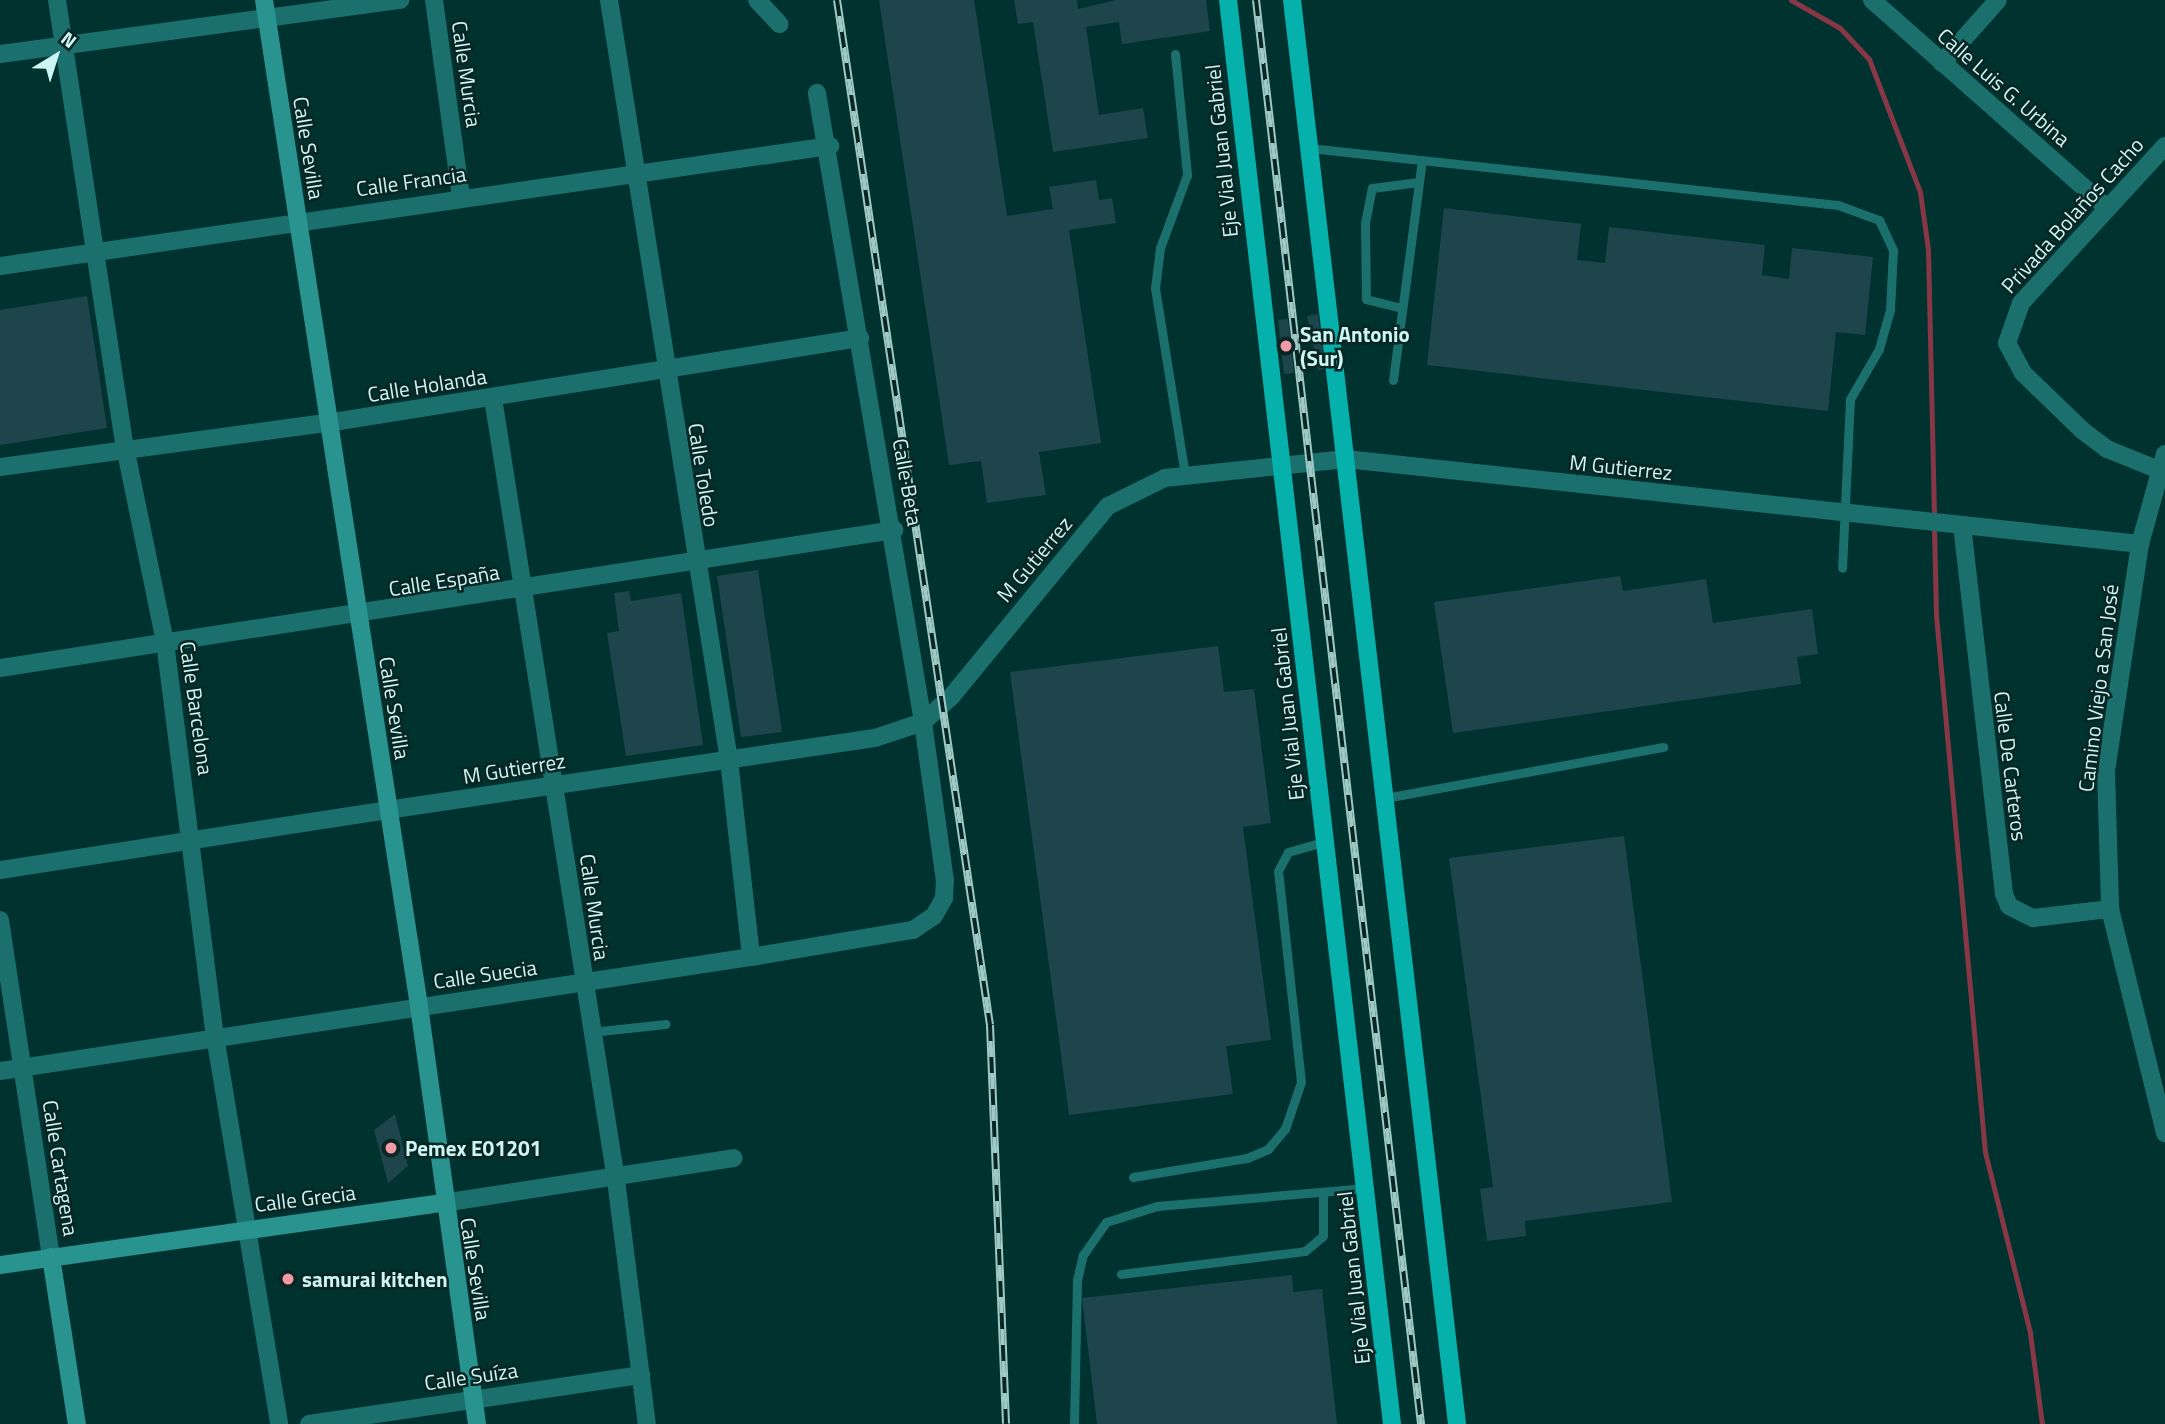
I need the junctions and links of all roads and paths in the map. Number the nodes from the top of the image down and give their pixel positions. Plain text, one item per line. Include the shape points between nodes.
1 (57, 0) edge
2 (264, 0) edge
3 (400, 0) edge
4 (434, 0) edge
5 (609, 0) edge
6 (757, 0) edge
7 (1228, 0) edge
8 (1292, 0) edge
9 (1872, 0) edge
10 (1998, 0) edge
11 (267, 19) junction
12 (779, 24) dead end
13 (64, 44) junction
14 (0, 54) edge
15 (1175, 54) dead end
16 (1942, 63) junction
17 (817, 93) dead end
18 (830, 146) junction
19 (2165, 146) edge
20 (1309, 148) junction
21 (1422, 160) junction
22 (636, 173) junction
23 (1419, 182) junction
24 (461, 196) junction
25 (2107, 208) junction
26 (298, 221) junction
27 (96, 249) junction
28 (0, 266) edge
29 (1402, 308) junction
30 (860, 338) junction
31 (665, 370) junction
32 (1393, 380) dead end
33 (493, 398) junction
34 (327, 423) junction
35 (125, 447) junction
36 (1346, 459) junction
37 (2162, 462) edge
38 (1280, 463) junction
39 (0, 467) edge
40 (1185, 475) junction
41 (1843, 512) junction
42 (1958, 525) junction
43 (894, 530) junction
44 (2140, 544) junction
45 (695, 565) junction
46 (1842, 568) dead end
47 (526, 591) junction
48 (358, 616) junction
49 (165, 642) junction
50 (0, 668) edge
51 (923, 722) junction
52 (1663, 747) dead end
53 (729, 760) junction
54 (555, 784) junction
55 (1385, 798) junction
56 (387, 810) junction
57 (192, 838) junction
58 (1324, 842) junction
59 (0, 870) edge
60 (945, 881) joint
61 (2109, 909) junction
62 (0, 920) edge
63 (751, 957) junction
64 (583, 983) junction
65 (419, 1006) junction
66 (666, 1024) dead end
67 (591, 1032) junction
68 (215, 1036) junction
69 (22, 1068) junction
70 (0, 1071) edge
71 (2165, 1133) edge
72 (734, 1158) dead end
73 (1133, 1177) dead end
74 (616, 1180) junction
75 (1367, 1187) junction
76 (1323, 1192) junction
77 (443, 1203) junction
78 (245, 1228) junction
79 (51, 1258) junction
80 (0, 1265) edge
81 (1121, 1275) dead end
82 (641, 1375) junction
83 (473, 1398) junction
84 (77, 1424) edge
85 (279, 1424) edge
86 (309, 1424) edge
87 (477, 1424) edge
88 (648, 1424) edge
89 (1074, 1424) edge
90 (1392, 1424) edge
91 (1457, 1424) edge

1 - 13 street, Calle Barcelona
2 - 11 main road, Calle Sevilla
3 - 11 street
4 - 24 street, Calle Murcia
5 - 22 street, Calle Toledo
6 - 12 street
7 - 38 main road, Eje Vial Juan Gabriel
8 - 20 main road
9 - 16 street, Calle Luis G. Urbina
10 - 16 street
11 - 13 street
11 - 26 main road, Calle Sevilla
13 - 14 street
13 - 27 street, Calle Barcelona
15 - 40 lane via 1187,175 1160,248 1155,288
16 - 25 street, Calle Luis G. Urbina
17 - 18 street, Calle Beta
18 - 22 street, Calle Francia
18 - 30 street, Calle Beta
19 - 25 street, Privada Bolaños Cacho
20 - 21 lane
20 - 36 main road
21 - 23 lane
21 - 41 lane via 1838,205 1879,220 1893,250 1891,310 1883,341 1850,399
22 - 24 street, Calle Francia
22 - 31 street, Calle Toledo
23 - 29 lane
23 - 29 lane via 1372,188 1365,223 1366,299
24 - 26 street, Calle Francia
25 - 37 street, Privada Bolaños Cacho via 2013,315 2007,343 2023,373 2107,449
26 - 27 street, Calle Francia
26 - 34 main road, Calle Sevilla
27 - 28 street, Calle Francia
27 - 35 street, Calle Barcelona
29 - 32 lane
30 - 31 street, Calle Holanda
30 - 43 street, Calle Beta
31 - 33 street, Calle Holanda
31 - 45 street, Calle Toledo
33 - 34 street, Calle Holanda
33 - 47 street, Calle Murcia
34 - 35 street, Calle Holanda
34 - 48 main road, Calle Sevilla
35 - 39 street, Calle Holanda
35 - 49 street, Calle Barcelona
36 - 38 street, M Gutierrez
36 - 41 street, M Gutierrez
36 - 55 main road
37 - 44 street, Camino Viejo a San José
38 - 40 street, M Gutierrez
38 - 58 main road, Eje Vial Juan Gabriel
40 - 51 street, M Gutierrez via 1141,485 1108,506 951,697
41 - 42 street, M Gutierrez
41 - 46 lane
42 - 44 street, M Gutierrez
42 - 61 street, Calle De Carteros via 2004,894 2015,912 2033,918
43 - 45 street, Calle España
43 - 51 street, Calle Beta
44 - 61 street, Camino Viejo a San José via 2106,771
45 - 47 street, Calle España
45 - 53 street, Calle Toledo
47 - 48 street, Calle España
47 - 54 street, Calle Murcia
48 - 49 street, Calle España
48 - 56 main road, Calle Sevilla
49 - 50 street, Calle España
49 - 57 street, Calle Barcelona
51 - 53 street, M Gutierrez via 875,738
51 - 60 street, Calle Beta
52 - 55 lane
53 - 54 street, M Gutierrez
53 - 63 street, Calle Toledo
54 - 56 street, M Gutierrez
54 - 64 street, Calle Murcia
55 - 91 main road
56 - 57 street, M Gutierrez
56 - 65 main road, Calle Sevilla
57 - 59 street, M Gutierrez
57 - 68 street, Calle Barcelona
58 - 73 lane via 1288,852 1278,871 1301,1082 1285,1129 1268,1149 1247,1158
58 - 75 main road, Eje Vial Juan Gabriel
60 - 63 street, Calle Suecia via 940,909 914,930
61 - 71 street, Camino Viejo a San José
62 - 69 street, Calle Cartagena
63 - 64 street, Calle Suecia
64 - 65 street, Calle Suecia
64 - 67 street, Calle Murcia
65 - 68 street, Calle Suecia
65 - 77 main road, Calle Sevilla
66 - 67 lane
67 - 74 street, Calle Murcia
68 - 69 street, Calle Suecia
68 - 78 street, Calle Barcelona
69 - 70 street, Calle Suecia
69 - 79 street, Calle Cartagena
72 - 74 street, Calle Grecia
74 - 77 street, Calle Grecia
74 - 82 street, Calle Murcia
75 - 76 lane
75 - 90 main road, Eje Vial Juan Gabriel
76 - 81 lane via 1323,1236 1305,1251
76 - 89 lane via 1157,1206 1106,1222 1083,1255 1077,1280
77 - 78 main road, Calle Grecia
77 - 83 main road, Calle Sevilla
78 - 79 main road, Calle Grecia
78 - 85 street, Calle Barcelona
79 - 80 main road, Calle Grecia
79 - 84 main road, Calle Cartagena
82 - 83 street, Calle Suíza
82 - 88 street, Calle Murcia
83 - 86 street, Calle Suíza
83 - 87 main road, Calle Sevilla

